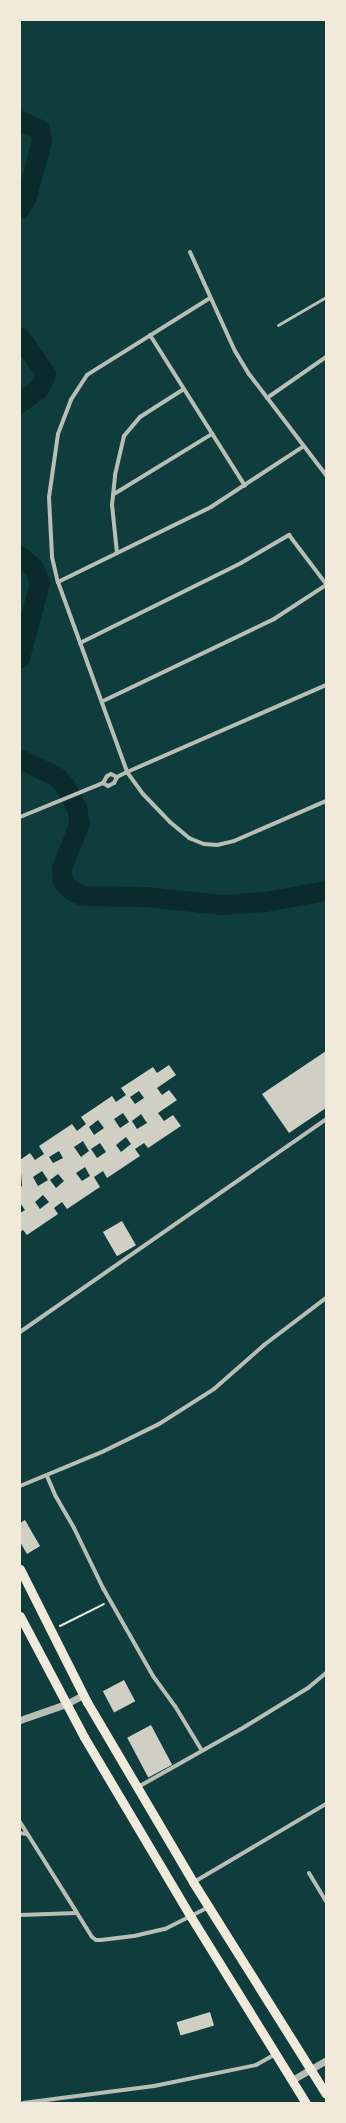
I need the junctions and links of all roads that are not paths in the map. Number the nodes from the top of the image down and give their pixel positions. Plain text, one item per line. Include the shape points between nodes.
1 (190, 252) dead end
2 (210, 298) junction
3 (326, 298) edge
4 (278, 325) dead end
5 (150, 335) junction
6 (326, 357) edge
7 (184, 389) junction
8 (268, 398) junction
9 (212, 434) junction
10 (304, 446) junction
11 (326, 475) edge
12 (245, 486) junction
13 (114, 494) junction
14 (117, 553) junction
15 (58, 582) junction
16 (326, 585) edge
17 (80, 643) junction
18 (326, 685) edge
19 (103, 701) junction
20 (127, 772) junction
21 (117, 777) junction
22 (103, 783) junction
23 (326, 801) edge
24 (20, 817) edge
25 (326, 1119) edge
26 (326, 1298) edge
27 (20, 1332) edge
28 (47, 1476) junction
29 (20, 1486) edge
30 (20, 1569) edge
31 (20, 1616) edge
32 (326, 1673) edge
33 (83, 1696) junction
34 (66, 1704) junction
35 (20, 1720) edge
36 (202, 1751) junction
37 (138, 1787) junction
38 (326, 1804) edge
39 (20, 1822) edge
40 (20, 1833) edge
41 (27, 1834) junction
42 (309, 1873) dead end
43 (194, 1882) junction
44 (326, 1901) edge
45 (210, 1906) junction
46 (76, 1913) junction
47 (20, 1915) edge
48 (191, 1917) junction
49 (276, 2054) junction
50 (326, 2060) edge
51 (310, 2069) junction
52 (292, 2080) junction
53 (326, 2094) edge
54 (23, 2103) edge
55 (306, 2103) edge

1 - 2 street
2 - 5 street
2 - 8 street via 235,351
3 - 4 lane
5 - 7 street
5 - 15 street via 87,375 71,400 58,434 49,497 52,557
6 - 8 street
7 - 9 street
7 - 13 street via 140,417 124,436 115,475
8 - 10 street
9 - 12 street
9 - 13 street
10 - 11 street
10 - 12 street
12 - 14 street via 211,507
13 - 14 street via 112,516
14 - 15 street
15 - 17 street
16 - 17 street via 289,536 241,563
16 - 19 street via 274,618
17 - 19 street
18 - 20 street
19 - 20 street
20 - 21 street
20 - 23 street via 143,794 170,822 189,838 204,844 234,842
21 - 22 street via 114,783 108,786
21 - 22 street via 111,774
22 - 24 street
25 - 27 street
26 - 28 street via 264,1345 214,1389 159,1424
28 - 29 street
28 - 36 street via 110,1600 153,1676 175,1706
30 - 33 main road
31 - 34 main road
32 - 36 street via 308,1688
33 - 34 street
33 - 37 main road
34 - 35 street
34 - 48 main road
36 - 37 street
37 - 43 main road
38 - 43 street
39 - 41 street
40 - 41 street
41 - 46 street
42 - 44 street
43 - 45 main road
45 - 48 street
45 - 51 main road
46 - 47 street
46 - 48 street via 96,1940 150,1933
48 - 49 main road
49 - 52 main road
49 - 54 street via 256,2065 161,2084
50 - 51 street
51 - 52 street
51 - 53 main road
52 - 55 main road

